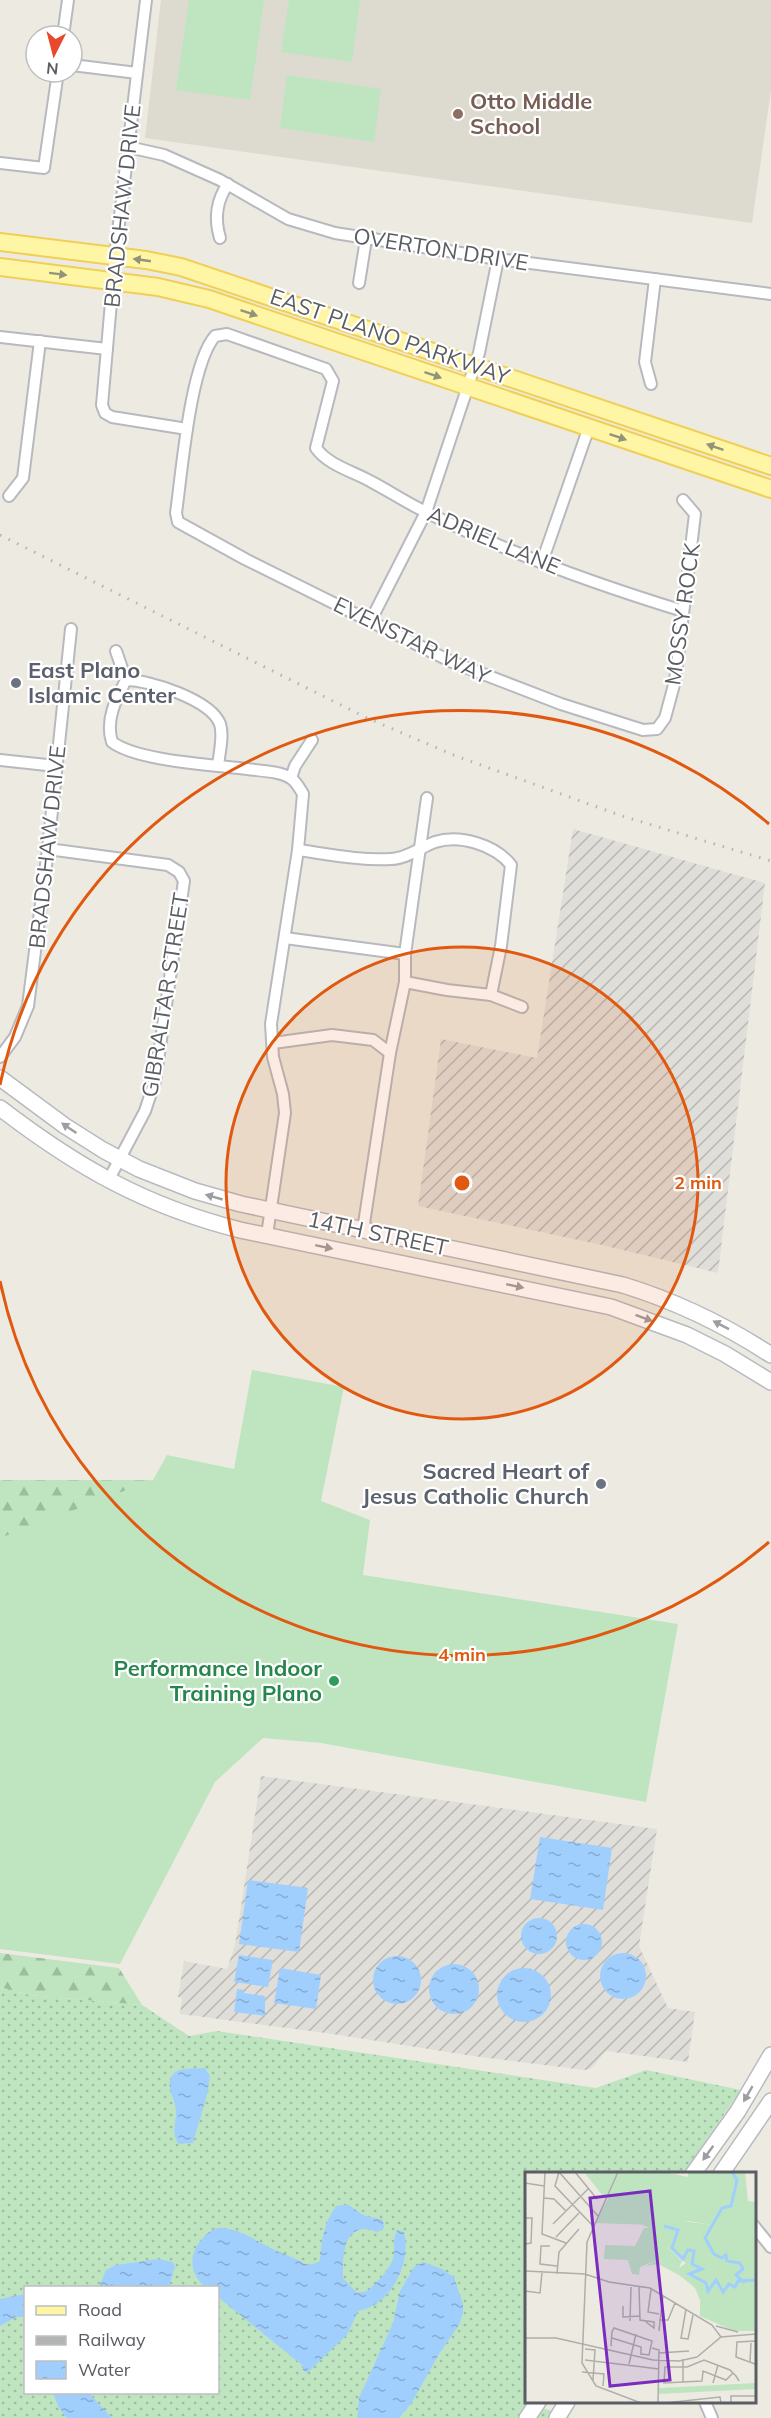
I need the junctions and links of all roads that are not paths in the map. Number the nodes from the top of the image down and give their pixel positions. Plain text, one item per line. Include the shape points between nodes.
1 (68, 0) edge
2 (146, 0) edge
3 (65, 24) edge
4 (84, 66) edge
5 (137, 73) junction
6 (56, 84) edge
7 (128, 147) junction
8 (0, 163) edge
9 (228, 184) junction
10 (220, 238) dead end
11 (366, 239) junction
12 (0, 242) edge
13 (115, 256) junction
14 (498, 259) junction
15 (0, 267) edge
16 (655, 279) junction
17 (113, 281) junction
18 (359, 283) dead end
19 (771, 294) edge
20 (0, 337) edge
21 (40, 341) junction
22 (108, 349) junction
23 (476, 366) junction
24 (651, 384) dead end
25 (468, 387) junction
26 (589, 427) junction
27 (187, 429) junction
28 (771, 465) edge
29 (767, 487) edge
30 (9, 496) dead end
31 (683, 500) dead end
32 (426, 512) junction
33 (542, 562) junction
34 (683, 611) junction
35 (371, 620) junction
36 (71, 629) dead end
37 (116, 651) dead end
38 (126, 680) junction
39 (657, 729) joint
40 (312, 740) dead end
41 (0, 760) edge
42 (56, 766) junction
43 (218, 766) junction
44 (291, 778) junction
45 (427, 798) dead end
46 (420, 848) junction
47 (48, 849) junction
48 (298, 850) junction
49 (285, 938) junction
50 (405, 954) junction
51 (405, 982) junction
52 (491, 995) junction
53 (522, 1007) dead end
54 (273, 1043) junction
55 (390, 1053) junction
56 (0, 1057) edge
57 (0, 1078) edge
58 (0, 1108) edge
59 (119, 1159) junction
60 (108, 1181) junction
61 (271, 1210) junction
62 (363, 1230) junction
63 (267, 1235) junction
64 (475, 1253) junction
65 (469, 1277) junction
66 (594, 1278) junction
67 (588, 1301) junction
68 (765, 1351) edge
69 (746, 1366) junction
70 (771, 1382) edge
71 (771, 2055) edge
72 (771, 2101) edge
73 (694, 2172) edge
74 (722, 2172) edge
75 (756, 2228) edge
76 (771, 2247) edge
77 (537, 2403) edge
78 (566, 2403) edge
79 (705, 2403) edge
80 (527, 2418) edge
81 (557, 2418) edge
82 (712, 2418) edge

1 - 3 street
2 - 5 street, BRADSHAW DRIVE
4 - 5 street
5 - 7 street, BRADSHAW DRIVE
6 - 8 street via 44,168
7 - 9 street, OVERTON DRIVE via 164,155
7 - 13 street, BRADSHAW DRIVE
9 - 10 street via 217,208
9 - 11 street, OVERTON DRIVE via 288,219
11 - 14 street, OVERTON DRIVE
11 - 18 street
12 - 13 main road, EAST PLANO PARKWAY
13 - 17 street, BRADSHAW DRIVE
23 -> 13 main road, EAST PLANO PARKWAY via 181,267
14 - 16 street, OVERTON DRIVE
14 - 23 street
15 -> 17 main road, EAST PLANO PARKWAY
16 - 19 street, OVERTON DRIVE
16 - 24 street via 645,362
17 - 22 street, BRADSHAW DRIVE
17 -> 25 main road, EAST PLANO PARKWAY via 209,299
20 - 21 street
21 - 22 street
21 - 30 street via 23,478
22 - 27 street, BRADSHAW DRIVE via 102,396 105,413 121,420
23 - 25 street
28 -> 23 main road, EAST PLANO PARKWAY
25 - 26 main road, EAST PLANO PARKWAY
25 - 32 street
26 -> 29 main road, EAST PLANO PARKWAY
26 - 33 street
27 - 32 street, ADRIEL LANE via 208,344 215,336 227,334 326,369 333,381 316,448 323,457
27 - 35 street, EVENSTAR WAY via 178,522
28 - 29 street
31 - 34 street, MOSSY ROCK via 695,514
32 - 33 street, ADRIEL LANE
32 - 35 street
33 - 34 street, ADRIEL LANE
34 - 39 street, MOSSY ROCK via 675,681 665,718
35 - 39 street, EVENSTAR WAY via 452,662 506,684 607,720 643,730
36 - 42 street, BRADSHAW DRIVE
37 - 38 street
38 - 43 street via 168,688 210,712 220,723
38 - 43 street via 109,721 112,742 134,754
40 - 44 street
41 - 42 street
42 - 47 street, BRADSHAW DRIVE
43 - 44 street
44 - 48 street via 303,794
45 - 46 street
46 - 48 street via 393,860
46 - 50 street
46 - 52 street via 436,842 460,841 495,849 511,865
47 - 56 street, BRADSHAW DRIVE via 28,1006 15,1037
47 - 59 street, GIBRALTAR STREET via 168,865 184,881 154,1081 145,1111
48 - 49 street
49 - 50 street
49 - 54 street via 271,1024
50 - 51 street
51 - 52 street
51 - 55 street
52 - 53 street
54 - 55 street via 332,1035 373,1040
54 - 61 street via 285,1113
55 - 62 street
59 -> 57 main road, 14TH STREET via 65,1126
58 - 60 main road, 14TH STREET
59 - 60 street, GIBRALTAR STREET
61 -> 59 main road, 14TH STREET via 195,1191
60 - 63 main road, 14TH STREET via 189,1215
61 - 62 main road, 14TH STREET
61 - 63 street
62 - 64 main road, 14TH STREET
63 -> 65 main road, 14TH STREET
64 - 65 main road
64 - 66 main road, 14TH STREET
65 -> 67 main road, 14TH STREET
66 - 67 main road
68 -> 66 main road, 14TH STREET via 665,1300
67 -> 69 main road, 14TH STREET via 668,1326
68 - 69 main road
69 - 70 main road, 14TH STREET
71 -> 73 main road via 738,2111
72 - 74 main road
75 - 76 street
77 - 80 main road
78 - 81 main road
79 - 82 street

